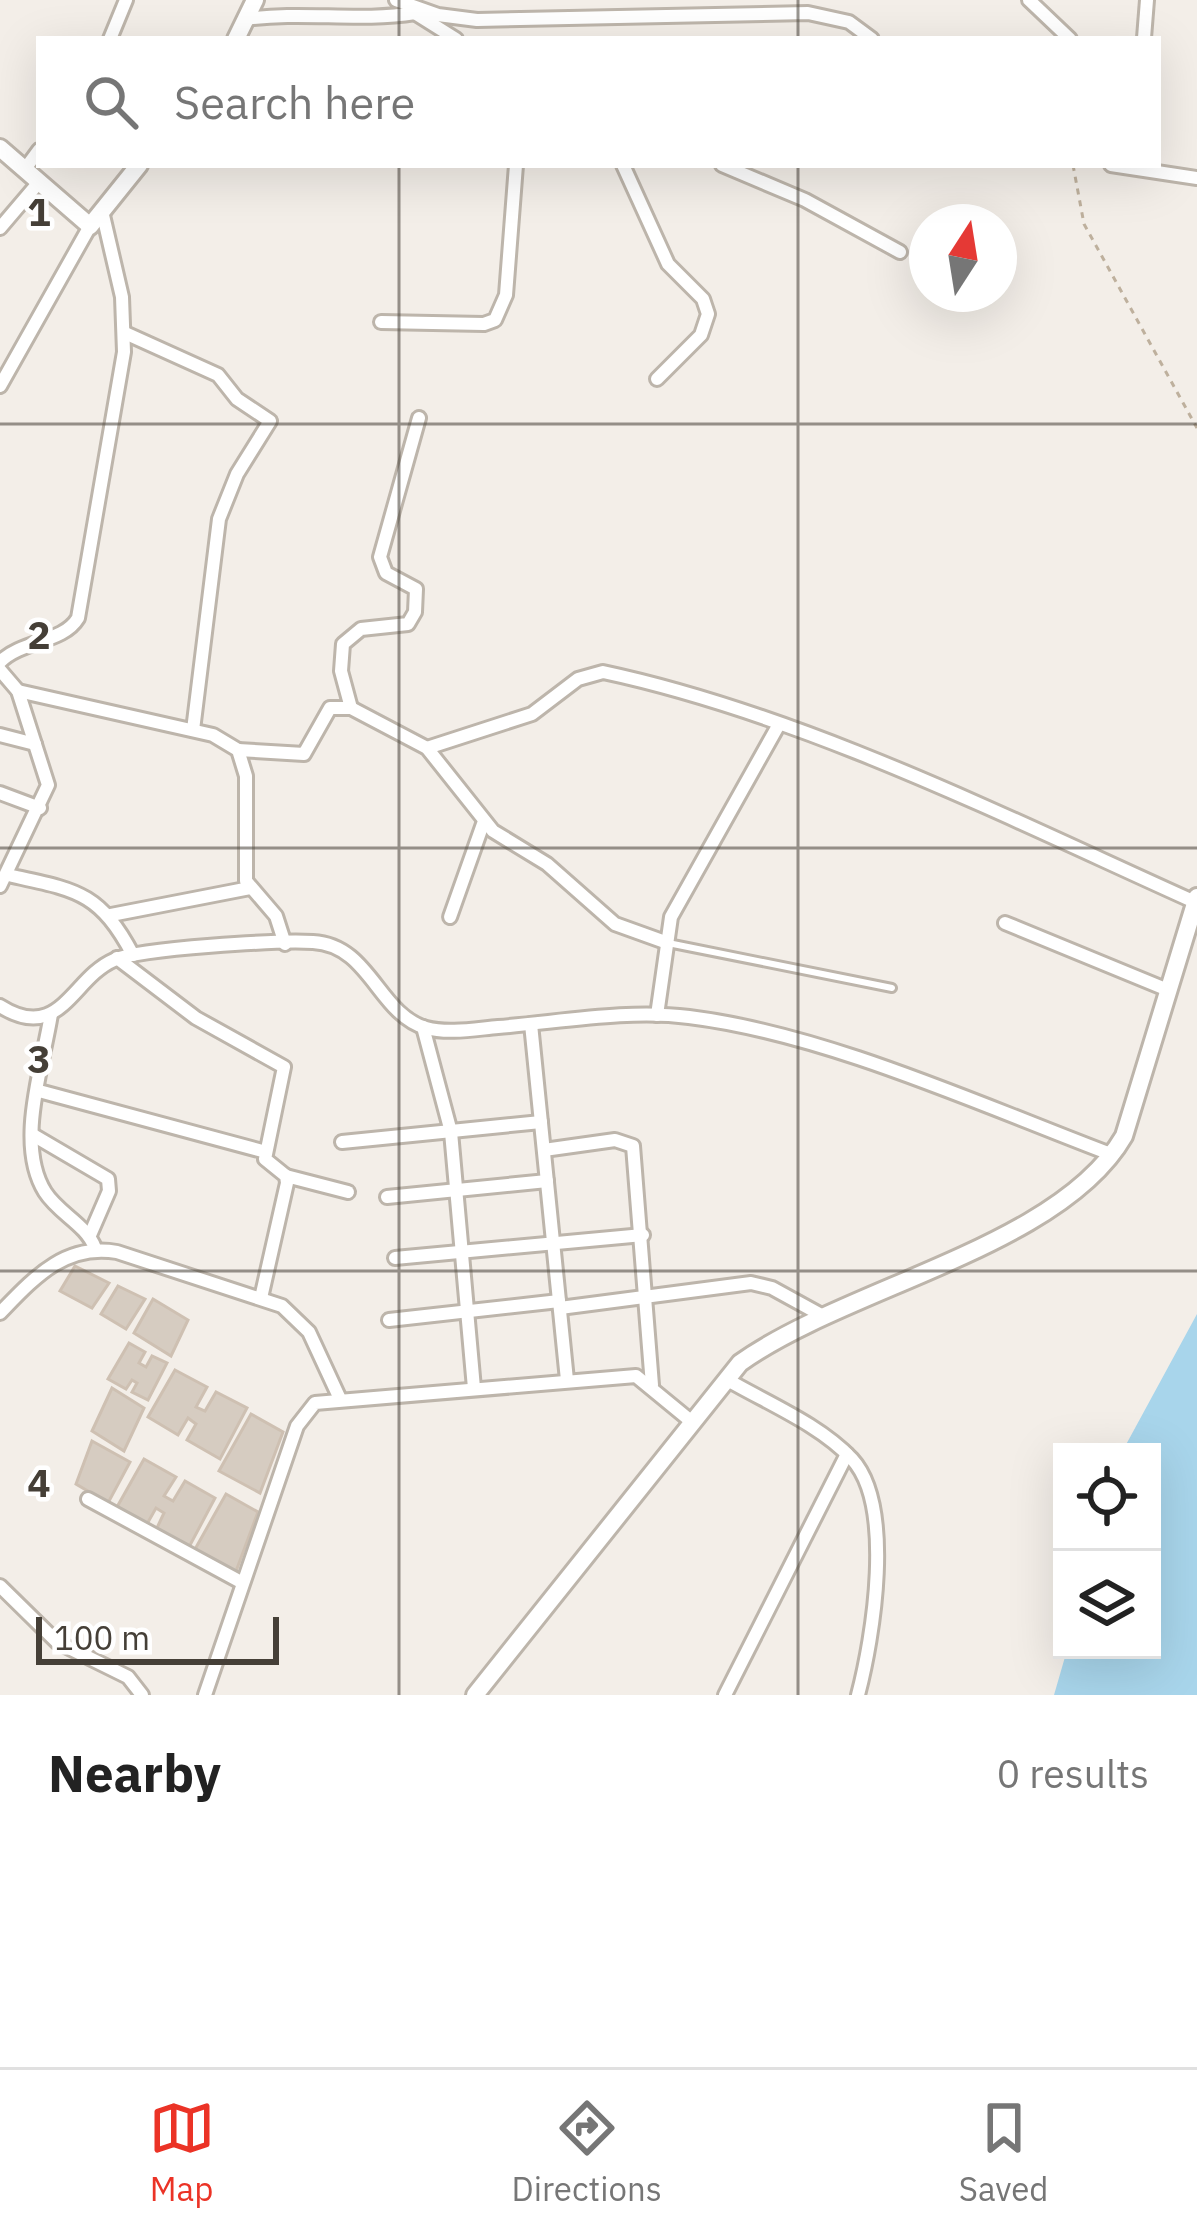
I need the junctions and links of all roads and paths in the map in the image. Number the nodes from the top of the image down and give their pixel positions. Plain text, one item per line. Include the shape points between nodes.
1 (126, 0) edge
2 (255, 0) edge
3 (843, 0) edge
4 (1030, 0) edge
5 (1147, 0) edge
6 (399, 2) edge
7 (593, 8) edge
8 (415, 13) junction
9 (830, 15) junction
10 (246, 20) junction
11 (111, 36) edge
12 (238, 36) edge
13 (451, 36) edge
14 (867, 36) edge
15 (1067, 36) edge
16 (1144, 36) edge
17 (0, 148) edge
18 (36, 163) edge
19 (138, 168) edge
20 (516, 168) edge
21 (624, 168) edge
22 (729, 168) edge
23 (1073, 168) edge
24 (1131, 168) edge
25 (33, 175) junction
26 (1197, 178) edge
27 (96, 218) junction
28 (0, 228) edge
29 (900, 252) dead end
30 (381, 322) dead end
31 (125, 333) junction
32 (657, 379) dead end
33 (0, 386) edge
34 (419, 418) dead end
35 (1197, 428) edge
36 (0, 666) edge
37 (18, 691) junction
38 (351, 708) junction
39 (778, 726) junction
40 (193, 730) junction
41 (0, 735) edge
42 (35, 744) junction
43 (427, 748) junction
44 (238, 750) junction
45 (0, 793) edge
46 (40, 808) junction
47 (484, 824) junction
48 (4, 880) edge
49 (250, 888) junction
50 (1196, 899) edge
51 (111, 915) junction
52 (450, 917) dead end
53 (1004, 923) dead end
54 (664, 942) junction
55 (285, 944) junction
56 (133, 956) junction
57 (117, 958) junction
58 (892, 988) dead end
59 (1168, 990) junction
60 (0, 1006) edge
61 (51, 1014) junction
62 (657, 1015) junction
63 (531, 1024) junction
64 (423, 1027) junction
65 (39, 1091) junction
66 (541, 1122) junction
67 (451, 1132) junction
68 (33, 1135) junction
69 (342, 1142) dead end
70 (544, 1150) junction
71 (266, 1152) junction
72 (1114, 1155) junction
73 (286, 1176) junction
74 (547, 1181) junction
75 (457, 1190) junction
76 (348, 1192) dead end
77 (387, 1197) dead end
78 (644, 1235) junction
79 (93, 1242) junction
80 (554, 1243) junction
81 (462, 1251) junction
82 (395, 1258) dead end
83 (261, 1298) junction
84 (649, 1298) junction
85 (560, 1304) junction
86 (467, 1310) junction
87 (0, 1313) edge
88 (823, 1316) junction
89 (389, 1319) dead end
90 (726, 1378) junction
91 (567, 1380) junction
92 (652, 1385) junction
93 (475, 1388) junction
94 (340, 1399) junction
95 (692, 1422) junction
96 (847, 1454) junction
97 (88, 1499) dead end
98 (241, 1582) junction
99 (0, 1586) edge
100 (142, 1695) edge
101 (205, 1695) edge
102 (475, 1695) edge
103 (725, 1695) edge
104 (858, 1695) edge

1 - 11 street
2 - 10 street
3 - 9 street
4 - 15 street
5 - 16 street
6 - 7 street via 477,20
6 - 8 street
7 - 9 street
8 - 10 street
8 - 13 street
9 - 14 street
10 - 12 street
17 - 25 street
18 - 25 street
19 - 27 street
20 - 30 street via 506,295 495,320
21 - 32 street via 668,264 708,314 701,335
22 - 29 street
23 - 35 path via 1084,224
24 - 26 street
25 - 27 street
25 - 28 street
27 - 31 street
27 - 33 street
31 - 36 street via 78,617
31 - 40 street via 218,375 270,421 219,519
34 - 38 street via 380,557 386,574 416,590 415,612 408,623 362,629 343,644
36 - 37 street
37 - 40 street
37 - 42 street
38 - 43 street
38 - 44 street via 330,709 304,754
39 - 43 street via 590,672 532,714
39 - 50 street
39 - 54 street via 676,906
40 - 44 street
41 - 42 street
42 - 46 street via 48,785
43 - 47 street
44 - 49 street
45 - 46 street
46 - 48 street
47 - 52 street
47 - 54 street via 547,864 615,924
48 - 51 street via 82,894
49 - 51 street
49 - 55 street via 276,916
50 - 59 street
51 - 56 street
53 - 59 street
54 - 58 lane
54 - 62 street
55 - 56 street
55 - 64 street via 313,942 347,953
56 - 57 street
57 - 61 street
57 - 71 street via 196,1018 281,1062
59 - 72 street
60 - 61 street via 24,1016
61 - 65 street
62 - 63 street
62 - 72 street via 708,1019 854,1058
63 - 64 street
63 - 66 street
64 - 67 street
65 - 68 street
65 - 71 street
66 - 67 street
66 - 70 street
67 - 69 street
67 - 75 street
68 - 79 street via 44,1191
68 - 79 street via 108,1178
70 - 74 street
70 - 78 street via 629,1143
71 - 73 street via 266,1164
72 - 88 street via 1092,1179 1003,1234
73 - 76 street
73 - 83 street
74 - 75 street
74 - 80 street
75 - 77 street
75 - 81 street
78 - 80 street
78 - 84 street
79 - 83 street
79 - 87 street via 52,1264
80 - 81 street
80 - 85 street
81 - 82 street
81 - 86 street
83 - 94 street via 309,1332
84 - 85 street
84 - 88 street via 751,1283
84 - 92 street
85 - 86 street
85 - 91 street
86 - 89 street
86 - 93 street
88 - 90 street
90 - 95 street
90 - 96 street
91 - 92 street via 636,1376
91 - 93 street
92 - 95 street
93 - 94 street
94 - 98 street via 315,1403 302,1415
95 - 102 street
96 - 103 street
96 - 104 street via 866,1478 874,1521 873,1630
97 - 98 street
98 - 101 street
99 - 100 street via 57,1642 128,1677

